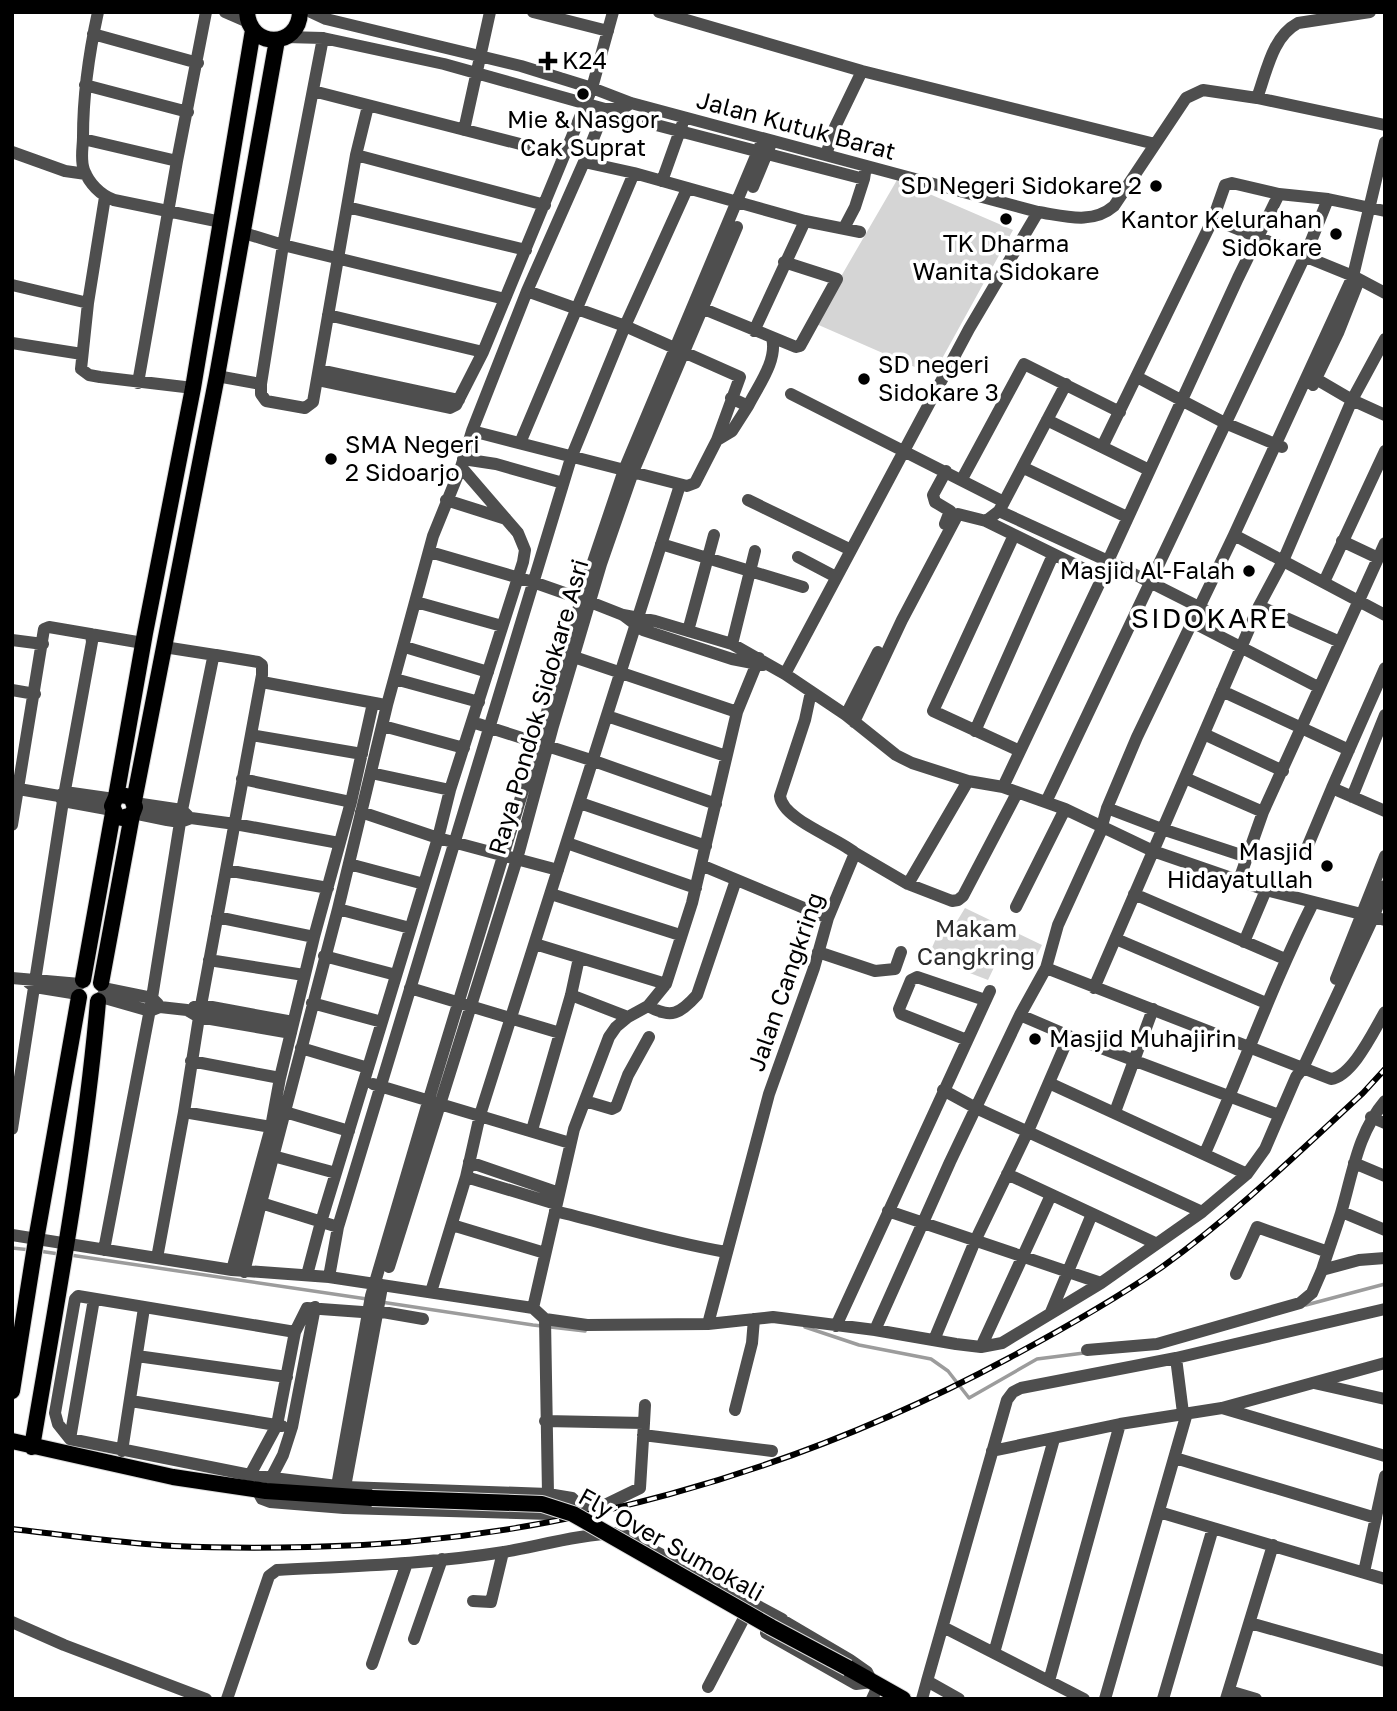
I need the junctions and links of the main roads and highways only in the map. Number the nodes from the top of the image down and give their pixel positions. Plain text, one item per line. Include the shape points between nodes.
1 (300, 12) edge
2 (249, 22) edge
3 (281, 39) junction
4 (174, 485) junction
5 (194, 489) junction
6 (114, 805) junction
7 (133, 808) junction
8 (80, 989) junction
9 (101, 993) junction
10 (16, 1351) edge
11 (12, 1391) edge
12 (12, 1441) edge
13 (32, 1447) junction
14 (874, 1689) edge
15 (903, 1699) edge

1 - 3 main road via 297,26
2 - 3 main road via 260,37
2 - 4 main road via 221,222
3 - 5 main road
4 - 5 main road
4 - 6 main road
5 - 7 main road
6 - 7 main road via 126,795
6 - 8 main road
7 - 9 main road
8 - 9 main road via 88,1003
8 - 9 main road via 93,978
8 - 10 main road
9 - 13 main road via 65,1255
10 - 11 main road
12 - 13 main road, Fly Over Sumokali
13 - 14 main road, Fly Over Sumokali, bridge via 77,1446 173,1477 267,1488 557,1507 848,1668
14 - 15 main road, Fly Over Sumokali

